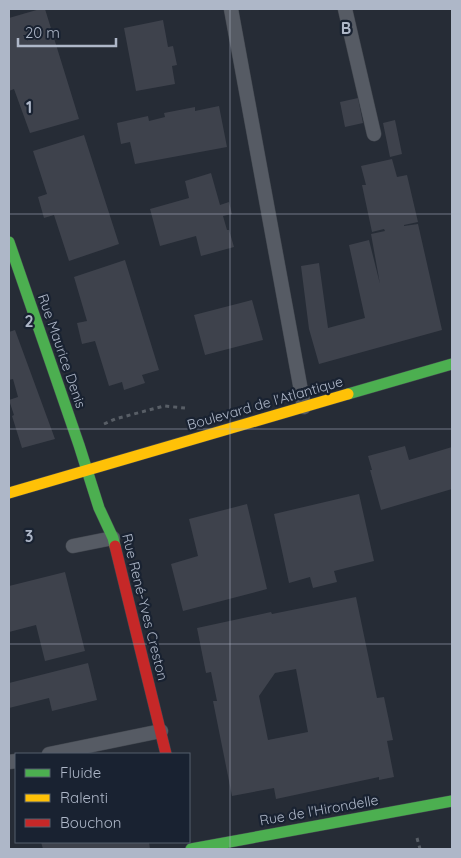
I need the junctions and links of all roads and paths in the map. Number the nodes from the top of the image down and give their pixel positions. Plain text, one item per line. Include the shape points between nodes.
1 (231, 9) edge
2 (345, 9) edge
3 (374, 134) dead end
4 (9, 242) edge
5 (452, 364) edge
6 (304, 407) junction
7 (87, 470) junction
8 (9, 493) edge
9 (113, 538) junction
10 (73, 546) dead end
11 (161, 731) junction
12 (54, 753) edge
13 (166, 753) edge
14 (452, 801) edge
15 (191, 849) edge

1 - 6 lane
2 - 3 lane
4 - 7 street, Rue Maurice Denis
5 - 6 street, Boulevard de l'Atlantique
6 - 7 street, Boulevard de l'Atlantique
7 - 8 street, Boulevard de l'Atlantique
7 - 9 street, Rue René-Yves Creston
9 - 10 lane
9 - 11 street, Rue René-Yves Creston
11 - 12 lane
11 - 13 street, Rue René-Yves Creston
14 - 15 street, Rue de l'Hirondelle

